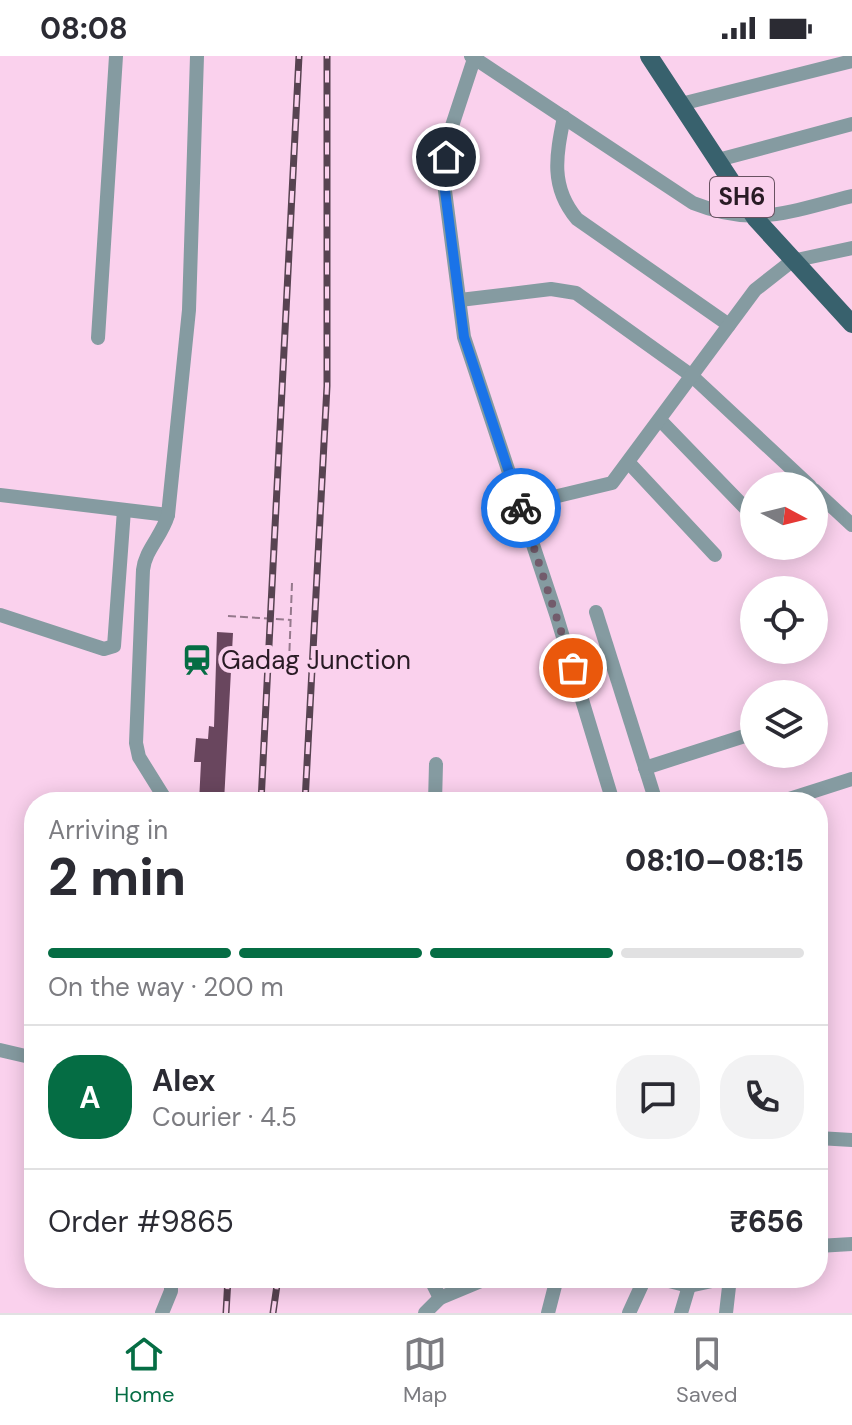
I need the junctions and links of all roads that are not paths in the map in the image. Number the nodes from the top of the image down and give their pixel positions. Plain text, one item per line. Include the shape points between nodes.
1 (116, 56) edge
2 (197, 56) edge
3 (649, 56) edge
4 (472, 57) edge
5 (852, 61) edge
6 (681, 104) junction
7 (564, 117) junction
8 (852, 124) edge
9 (718, 160) junction
10 (852, 196) edge
11 (756, 219) junction
12 (852, 248) edge
13 (792, 261) junction
14 (460, 300) junction
15 (852, 324) edge
16 (729, 325) junction
17 (98, 338) dead end
18 (692, 376) junction
19 (661, 421) junction
20 (630, 464) junction
21 (795, 472) edge
22 (0, 495) edge
23 (740, 503) edge
24 (828, 503) edge
25 (520, 505) junction
26 (124, 510) junction
27 (168, 515) junction
28 (852, 525) edge
29 (715, 555) dead end
30 (596, 612) dead end
31 (0, 615) edge
32 (740, 737) edge
33 (436, 764) dead end
34 (645, 768) junction
35 (852, 779) edge
36 (161, 792) edge
37 (435, 792) edge
38 (610, 792) edge
39 (653, 792) edge
40 (811, 792) edge
41 (0, 1050) edge
42 (24, 1056) edge
43 (828, 1139) edge
44 (852, 1140) edge
45 (852, 1244) edge
46 (828, 1245) edge
47 (171, 1288) edge
48 (435, 1288) edge
49 (464, 1288) edge
50 (554, 1288) edge
51 (640, 1288) edge
52 (688, 1288) edge
53 (727, 1288) edge
54 (440, 1298) junction
55 (162, 1313) edge
56 (425, 1313) edge
57 (548, 1313) edge
58 (629, 1313) edge
59 (681, 1313) edge
60 (726, 1313) edge

1 - 17 street
2 - 27 street via 189,310
3 - 6 main road, SH6
4 - 7 street
4 - 14 street via 450,132 444,183
5 - 6 street
6 - 9 main road, SH6
7 - 11 street via 693,203
7 - 16 street via 556,166 564,203 584,224
8 - 9 street
9 - 11 main road, SH6
10 - 11 street
11 - 13 main road, SH6
12 - 13 street
13 - 15 main road, SH6
13 - 16 street via 755,290
14 - 18 street via 551,289 576,293
14 - 25 street via 464,337
16 - 18 street
18 - 19 street
18 - 21 street
19 - 20 street
19 - 23 street
20 - 25 street via 598,489
20 - 29 street
22 - 26 street
24 - 28 street
25 - 38 street
26 - 27 street
26 - 31 street via 114,646 104,649
27 - 36 street via 163,534 144,560 136,743
30 - 34 street
32 - 34 street
33 - 37 street
34 - 39 street
35 - 40 street
41 - 42 street
43 - 44 street
45 - 46 street
47 - 55 street
48 - 54 street
49 - 54 street
50 - 57 street
51 - 58 street
52 - 59 street
53 - 60 street
54 - 56 street

